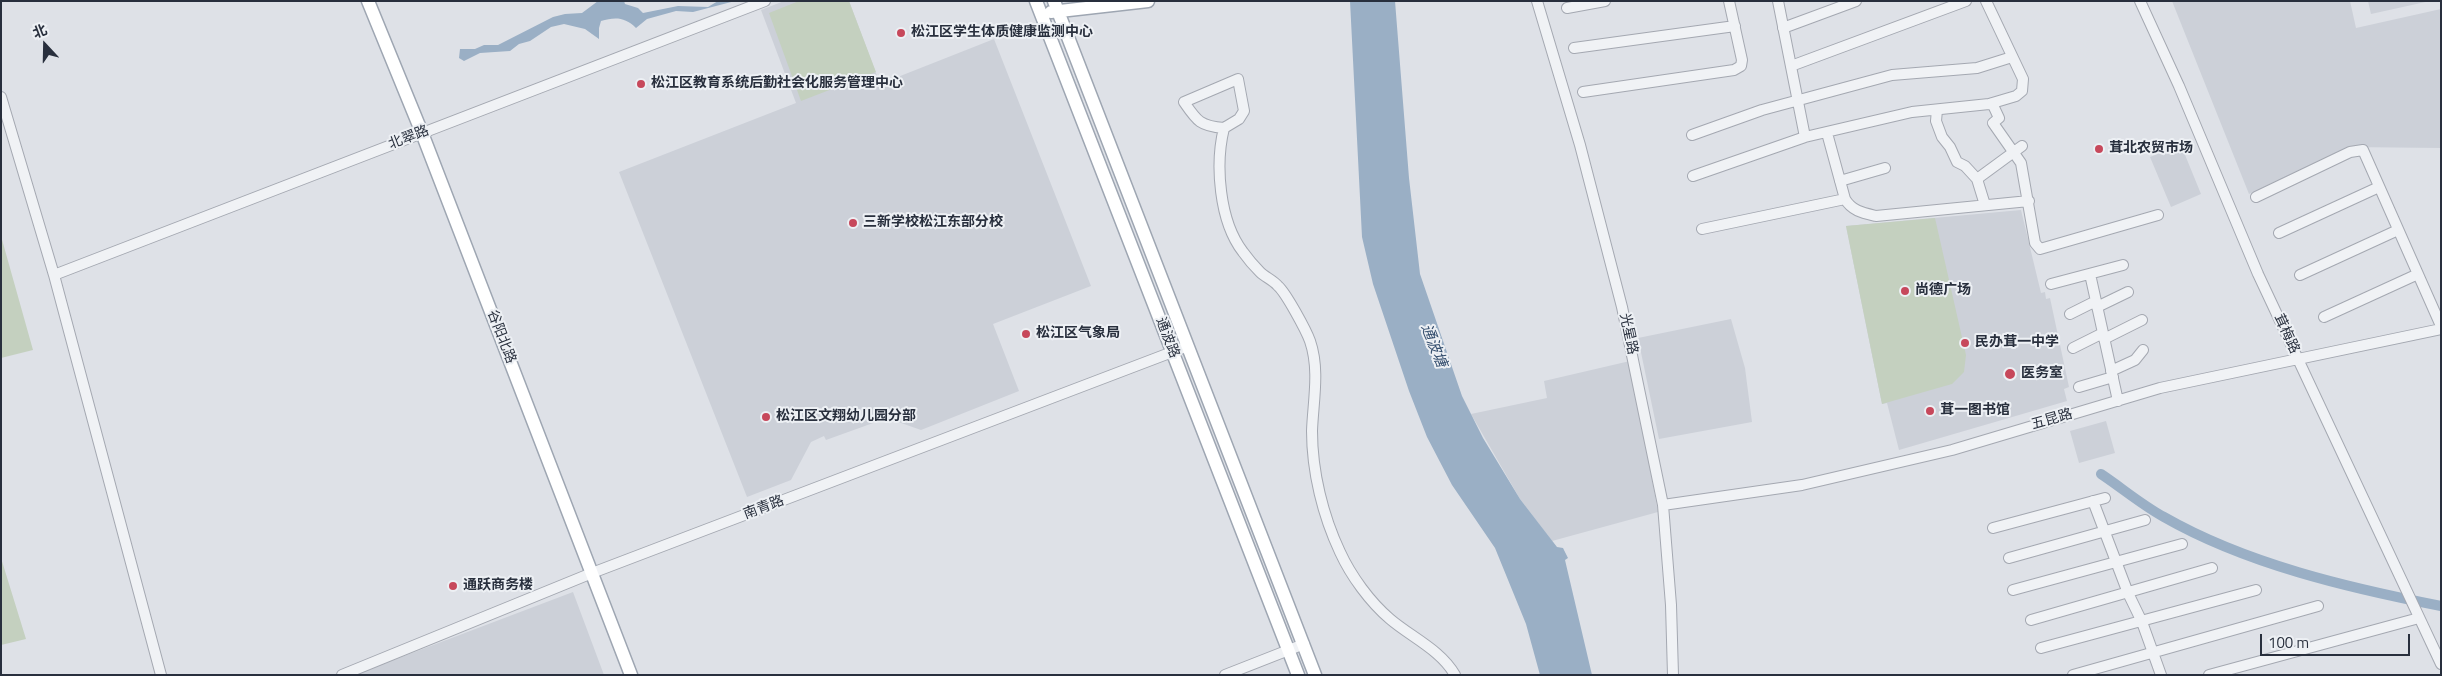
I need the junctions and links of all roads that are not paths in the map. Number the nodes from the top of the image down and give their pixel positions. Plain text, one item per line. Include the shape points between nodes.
1 (368, 1) edge
2 (765, 1) edge
3 (1148, 1) edge
4 (1538, 1) edge
5 (1605, 1) edge
6 (1729, 1) edge
7 (1778, 1) edge
8 (1856, 1) edge
9 (1966, 1) edge
10 (1986, 1) edge
11 (2140, 1) edge
12 (1056, 6) edge
13 (1039, 7) edge
14 (1567, 8) dead end
15 (1734, 26) junction
16 (1783, 28) junction
17 (1574, 48) dead end
18 (2012, 57) junction
19 (1791, 66) junction
20 (1583, 92) dead end
21 (1, 98) edge
22 (1798, 100) junction
23 (1992, 103) junction
24 (1937, 110) junction
25 (1224, 128) junction
26 (422, 132) junction
27 (1826, 133) junction
28 (1692, 135) dead end
29 (1805, 137) junction
30 (2018, 149) junction
31 (1885, 168) dead end
32 (1693, 176) dead end
33 (1977, 179) junction
34 (1840, 181) junction
35 (2379, 187) junction
36 (2256, 196) dead end
37 (1845, 199) junction
38 (2029, 201) junction
39 (1985, 205) junction
40 (2158, 216) dead end
41 (1702, 229) dead end
42 (2398, 230) junction
43 (2279, 233) dead end
44 (2123, 265) dead end
45 (2090, 274) junction
46 (2418, 274) junction
47 (54, 275) junction
48 (2300, 276) dead end
49 (2051, 284) dead end
50 (2128, 292) dead end
51 (2097, 304) junction
52 (2070, 314) dead end
53 (2324, 317) dead end
54 (2142, 320) dead end
55 (2441, 328) edge
56 (2104, 336) junction
57 (1188, 346) junction
58 (2073, 348) dead end
59 (2143, 350) dead end
60 (1173, 352) junction
61 (2298, 358) junction
62 (2112, 374) junction
63 (2079, 387) dead end
64 (2118, 401) junction
65 (2105, 498) dead end
66 (2093, 501) junction
67 (1663, 505) junction
68 (2145, 520) dead end
69 (1993, 528) dead end
70 (2103, 531) junction
71 (2182, 544) dead end
72 (2009, 558) dead end
73 (2115, 562) junction
74 (2212, 568) dead end
75 (592, 573) junction
76 (2013, 590) dead end
77 (2256, 590) dead end
78 (2128, 593) junction
79 (2318, 606) dead end
80 (2419, 618) junction
81 (2031, 620) dead end
82 (2142, 622) junction
83 (1304, 644) junction
84 (2041, 648) dead end
85 (1288, 650) junction
86 (2152, 652) junction
87 (2441, 664) edge
88 (161, 675) edge
89 (342, 675) edge
90 (631, 675) edge
91 (1225, 675) edge
92 (1298, 675) edge
93 (1315, 675) edge
94 (1456, 675) edge
95 (1673, 675) edge
96 (2073, 675) edge
97 (2160, 675) edge
98 (2209, 675) edge

1 - 26 main road, 谷阳北路
2 - 26 street, 北翠路
3 - 12 main road via 1094,7
4 - 67 street, 光星路 via 1622,307
5 - 14 street
6 - 15 street
7 - 16 street
8 - 16 street
9 - 19 street
10 - 18 street
11 - 61 street, 茸梅路 via 2258,274
12 - 13 main road
12 - 57 main road, 通波路
13 - 60 main road, 通波路
15 - 17 street
15 - 20 street via 1742,60 1741,66 1734,70
16 - 19 street
18 - 22 street via 1977,68 1892,75
18 - 23 street via 2023,79 2022,91
19 - 22 street
21 - 47 street
22 - 28 street
22 - 29 street
23 - 24 street
23 - 30 street via 1999,118 1993,122
24 - 27 street via 1904,114
24 - 33 street via 1938,128 1953,157
25 - 25 street via 1206,126 1197,121 1184,102 1238,79 1244,111 1239,119
25 - 94 street via 1219,148 1222,201 1234,238 1260,273 1279,286 1310,340 1314,355 1312,450 1326,517 1340,553 1377,606 1440,657
26 - 47 street, 北翠路
26 - 75 main road, 谷阳北路
27 - 29 street
27 - 34 street
29 - 32 street
30 - 33 street
30 - 38 street
31 - 34 street
33 - 39 street
34 - 37 street
35 - 36 street via 2363,150 2350,152
35 - 42 street
35 - 43 street
37 - 39 street via 1855,210 1876,216
37 - 41 street
38 - 39 street
38 - 40 street via 2036,243 2040,249
42 - 46 street
42 - 48 street
44 - 45 street
45 - 49 street
45 - 51 street
46 - 53 street
46 - 55 street
47 - 88 street
50 - 51 street
51 - 52 street
51 - 56 street
54 - 56 street
55 - 61 street, 五昆路
56 - 58 street
56 - 62 street
57 - 60 street, 南青路
57 - 83 main road, 通波路
59 - 62 street via 2136,360
60 - 75 street, 南青路
60 - 85 main road, 通波路
61 - 64 street, 五昆路 via 2160,388
61 - 80 street, 茸梅路
62 - 63 street
62 - 64 street
64 - 67 street, 五昆路 via 1952,450 1802,485
65 - 66 street
66 - 69 street
66 - 70 street
67 - 95 street, 光星路
68 - 70 street
70 - 72 street
70 - 73 street
71 - 73 street
73 - 76 street
73 - 78 street
74 - 78 street
75 - 89 street, 南青路
75 - 90 main road, 谷阳北路
77 - 82 street
78 - 81 street
78 - 82 street
79 - 86 street
80 - 87 street, 茸梅路
80 - 98 street
82 - 84 street
82 - 86 street
83 - 85 street
83 - 93 main road, 通波路
85 - 91 street
85 - 92 main road, 通波路
86 - 96 street
86 - 97 street

